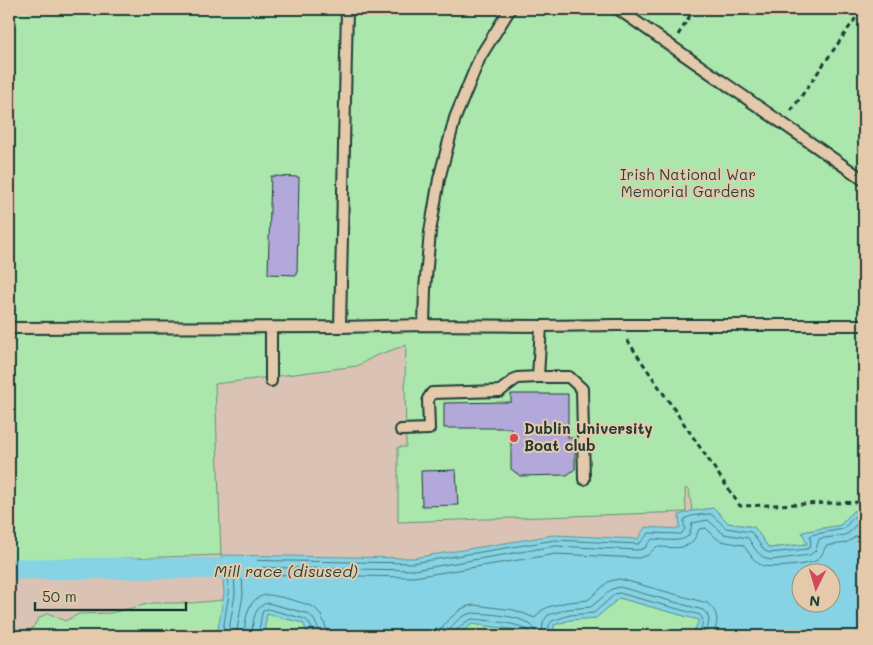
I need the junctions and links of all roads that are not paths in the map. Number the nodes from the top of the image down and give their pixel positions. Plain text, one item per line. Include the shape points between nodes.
1 (347, 9) edge
2 (510, 9) edge
3 (618, 9) edge
4 (864, 180) edge
5 (424, 325) junction
6 (864, 325) edge
7 (540, 326) junction
8 (271, 327) junction
9 (340, 327) junction
10 (9, 328) edge
11 (538, 377) junction
12 (271, 381) dead end
13 (401, 430) dead end
14 (584, 479) dead end

1 - 9 lane
2 - 5 lane via 480,57 455,118 439,179 430,232
3 - 4 lane
5 - 7 lane
5 - 9 lane
6 - 7 lane
7 - 11 lane
8 - 9 lane
8 - 10 lane
8 - 12 lane
11 - 13 lane via 517,378 500,391 432,393 428,399 429,429
11 - 14 lane via 569,377 582,389

